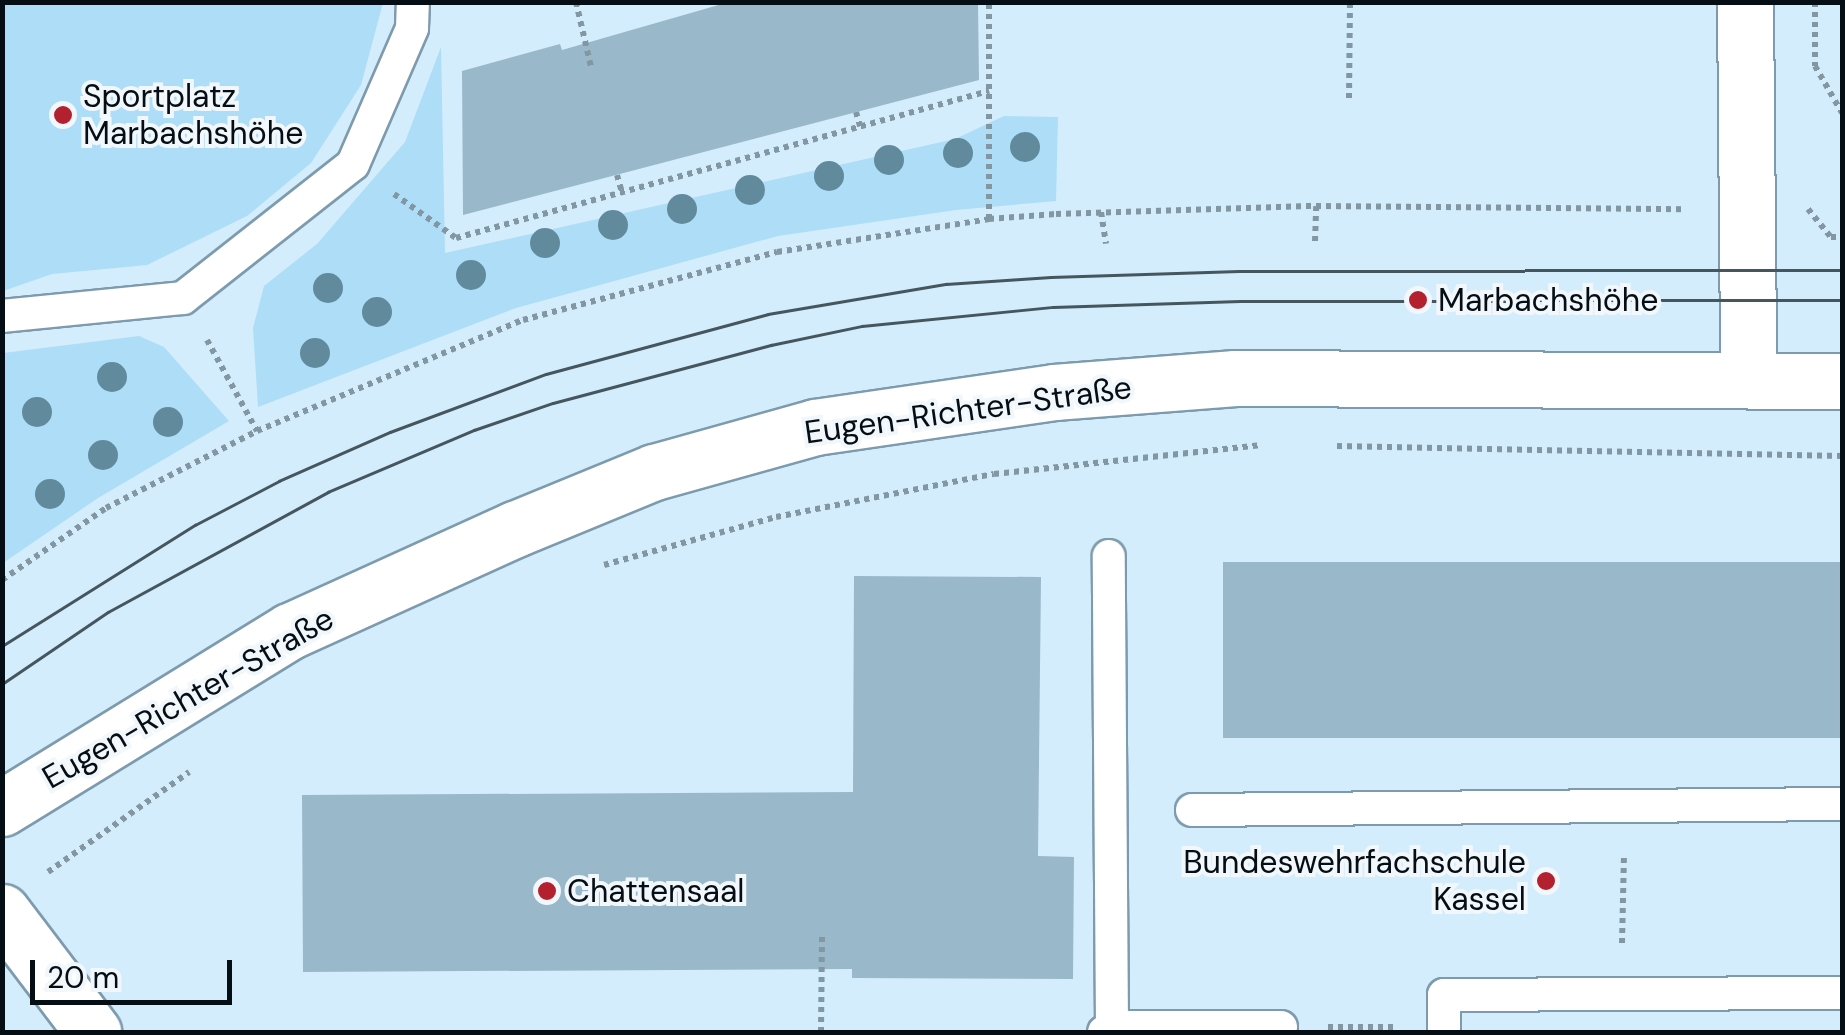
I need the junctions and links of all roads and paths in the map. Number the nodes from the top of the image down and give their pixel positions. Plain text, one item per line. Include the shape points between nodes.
1 (413, 2) edge
2 (576, 2) edge
3 (989, 2) edge
4 (1350, 2) edge
5 (1745, 2) edge
6 (1815, 2) edge
7 (592, 68) dead end
8 (989, 90) junction
9 (1349, 98) dead end
10 (856, 112) dead end
11 (1842, 113) edge
12 (860, 126) junction
13 (353, 164) junction
14 (616, 175) dead end
15 (622, 193) junction
16 (1316, 206) junction
17 (1745, 209) junction
18 (1101, 212) junction
19 (989, 219) junction
20 (1315, 241) dead end
21 (1106, 244) dead end
22 (183, 298) junction
23 (2, 316) edge
24 (1748, 378) junction
25 (1842, 380) edge
26 (257, 431) junction
27 (1278, 446) dead end
28 (1318, 446) dead end
29 (1842, 456) edge
30 (1109, 556) dead end
31 (587, 570) dead end
32 (2, 580) edge
33 (203, 762) dead end
34 (1842, 804) edge
35 (2, 808) edge
36 (1192, 810) dead end
37 (1623, 892) dead end
38 (18, 898) edge
39 (1622, 912) dead end
40 (822, 936) dead end
41 (1842, 993) edge
42 (1281, 1027) joint
43 (1108, 1030) edge
44 (1444, 1030) edge
45 (93, 1032) edge
46 (821, 1032) edge

1 - 13 lane via 412,28
2 - 7 path
3 - 8 path
4 - 9 path
5 - 17 main road
6 - 11 path via 1815,66
8 - 12 path
8 - 19 path
10 - 12 path
12 - 15 path
13 - 15 path via 456,238
13 - 22 lane
14 - 15 path
16 - 17 path
16 - 18 path
16 - 20 path
17 - 24 main road
18 - 19 path
18 - 21 path
19 - 26 path via 777,252 523,320
22 - 23 lane
22 - 26 path
24 - 25 main road, Eugen-Richter-Straße
24 - 35 main road, Eugen-Richter-Straße via 1235,378 1054,392 816,427 654,472 290,631
26 - 32 path via 106,508
27 - 31 path via 994,474 776,517
28 - 29 path
30 - 43 lane
33 - 38 path
34 - 36 lane
37 - 39 path
38 - 45 main road
40 - 46 path
41 - 44 lane via 1444,995
42 - 43 lane
42 - 44 path

